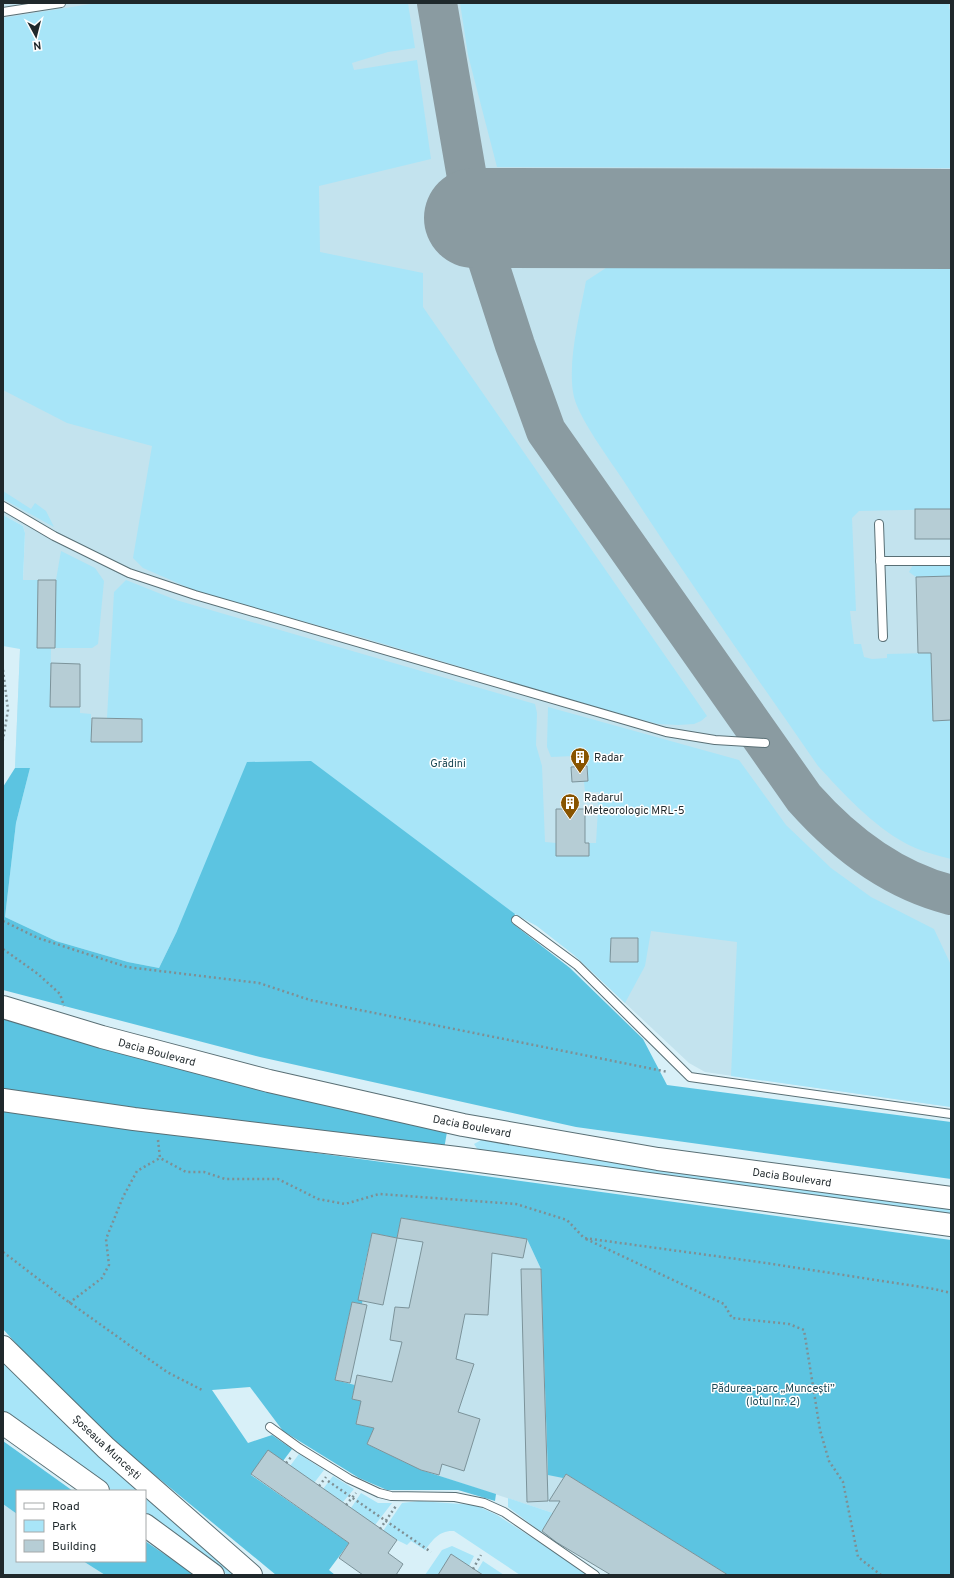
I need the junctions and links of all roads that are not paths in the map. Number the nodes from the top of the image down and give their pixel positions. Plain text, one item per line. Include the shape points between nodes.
1 (60, 3) edge
2 (3, 12) edge
3 (3, 506) edge
4 (879, 524) dead end
5 (880, 561) junction
6 (951, 561) edge
7 (883, 637) dead end
8 (765, 743) dead end
9 (516, 920) dead end
10 (3, 1007) edge
11 (3, 1100) edge
12 (951, 1114) edge
13 (463, 1125) junction
14 (457, 1158) junction
15 (951, 1198) edge
16 (951, 1225) edge
17 (3, 1347) edge
18 (3, 1423) edge
19 (270, 1427) dead end
20 (97, 1490) edge
21 (146, 1526) edge
22 (213, 1575) edge
23 (251, 1575) edge
24 (595, 1575) edge

1 - 2 lane
3 - 8 lane via 54,536 129,573 195,595 666,732 714,740
4 - 5 lane
5 - 6 lane
5 - 7 lane
9 - 12 lane via 577,965 690,1077
10 - 13 main road, Dacia Boulevard via 269,1081
11 - 14 main road
13 - 14 main road
13 - 15 main road, Dacia Boulevard via 658,1159
14 - 16 main road
17 - 23 main road, Șoseaua Muncești via 106,1448
18 - 20 main road
19 - 24 lane via 349,1479 379,1493 391,1496 455,1497 484,1503 504,1512
21 - 22 main road

